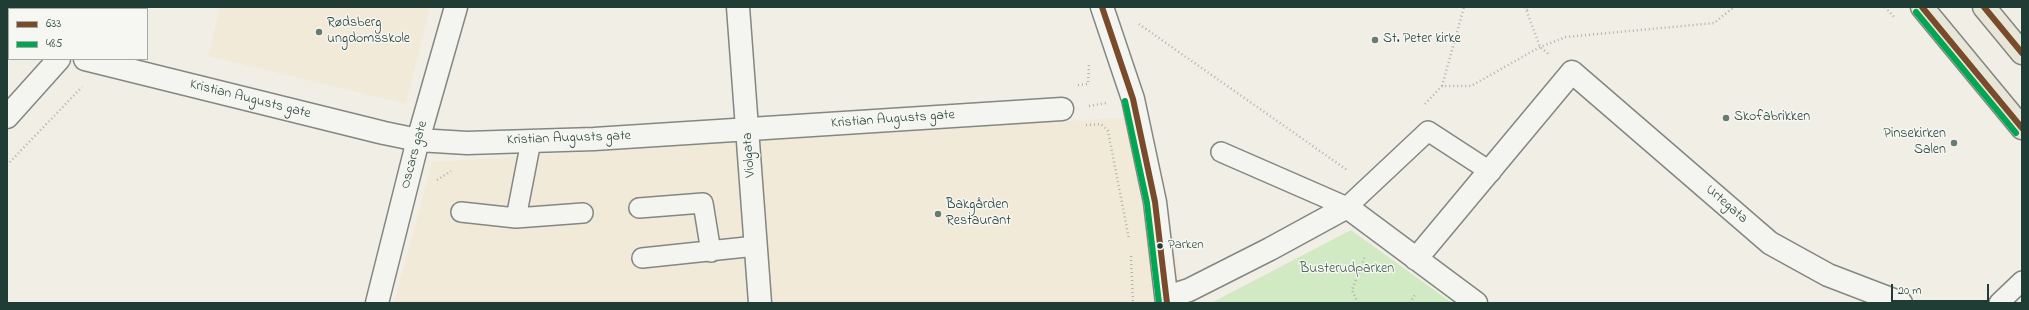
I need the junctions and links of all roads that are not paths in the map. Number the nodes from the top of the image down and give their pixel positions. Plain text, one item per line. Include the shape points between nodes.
1 (456, 7) edge
2 (738, 7) edge
3 (1102, 7) edge
4 (1922, 7) edge
5 (1984, 7) edge
6 (2022, 53) edge
7 (58, 60) edge
8 (89, 60) edge
9 (1062, 109) road end
10 (7, 117) edge
11 (2022, 128) edge
12 (748, 130) junction
13 (418, 140) junction
14 (531, 141) junction
15 (1221, 152) dead end
16 (1491, 172) junction
17 (1347, 207) junction
18 (639, 208) dead end
19 (461, 212) dead end
20 (583, 214) dead end
21 (516, 218) junction
22 (756, 246) junction
23 (711, 252) junction
24 (642, 258) dead end
25 (1416, 259) junction
26 (2022, 281) edge
27 (1167, 300) edge
28 (377, 303) edge
29 (760, 303) edge
30 (1476, 303) edge
31 (1901, 303) edge
32 (1999, 303) edge

1 - 13 street, Oscars gate
2 - 12 street, Violgata
3 - 27 street via 1133,99 1156,202
4 - 11 main road
5 - 6 main road
7 - 10 street
8 - 13 street, Kristian Augusts gate
9 - 12 street, Kristian Augusts gate
12 - 14 street, Kristian Augusts gate
12 - 22 street, Violgata
13 - 14 street, Kristian Augusts gate via 467,143
13 - 28 street, Oscars gate
14 - 21 lane
15 - 17 lane
16 - 17 lane via 1428,131
16 - 25 street
16 - 31 street, Urtegata via 1572,72 1770,243 1828,275
17 - 25 street
17 - 27 street
18 - 23 lane via 704,203
19 - 21 lane
20 - 21 lane
22 - 23 lane
22 - 29 street, Violgata
23 - 24 lane
25 - 30 street
26 - 32 lane

